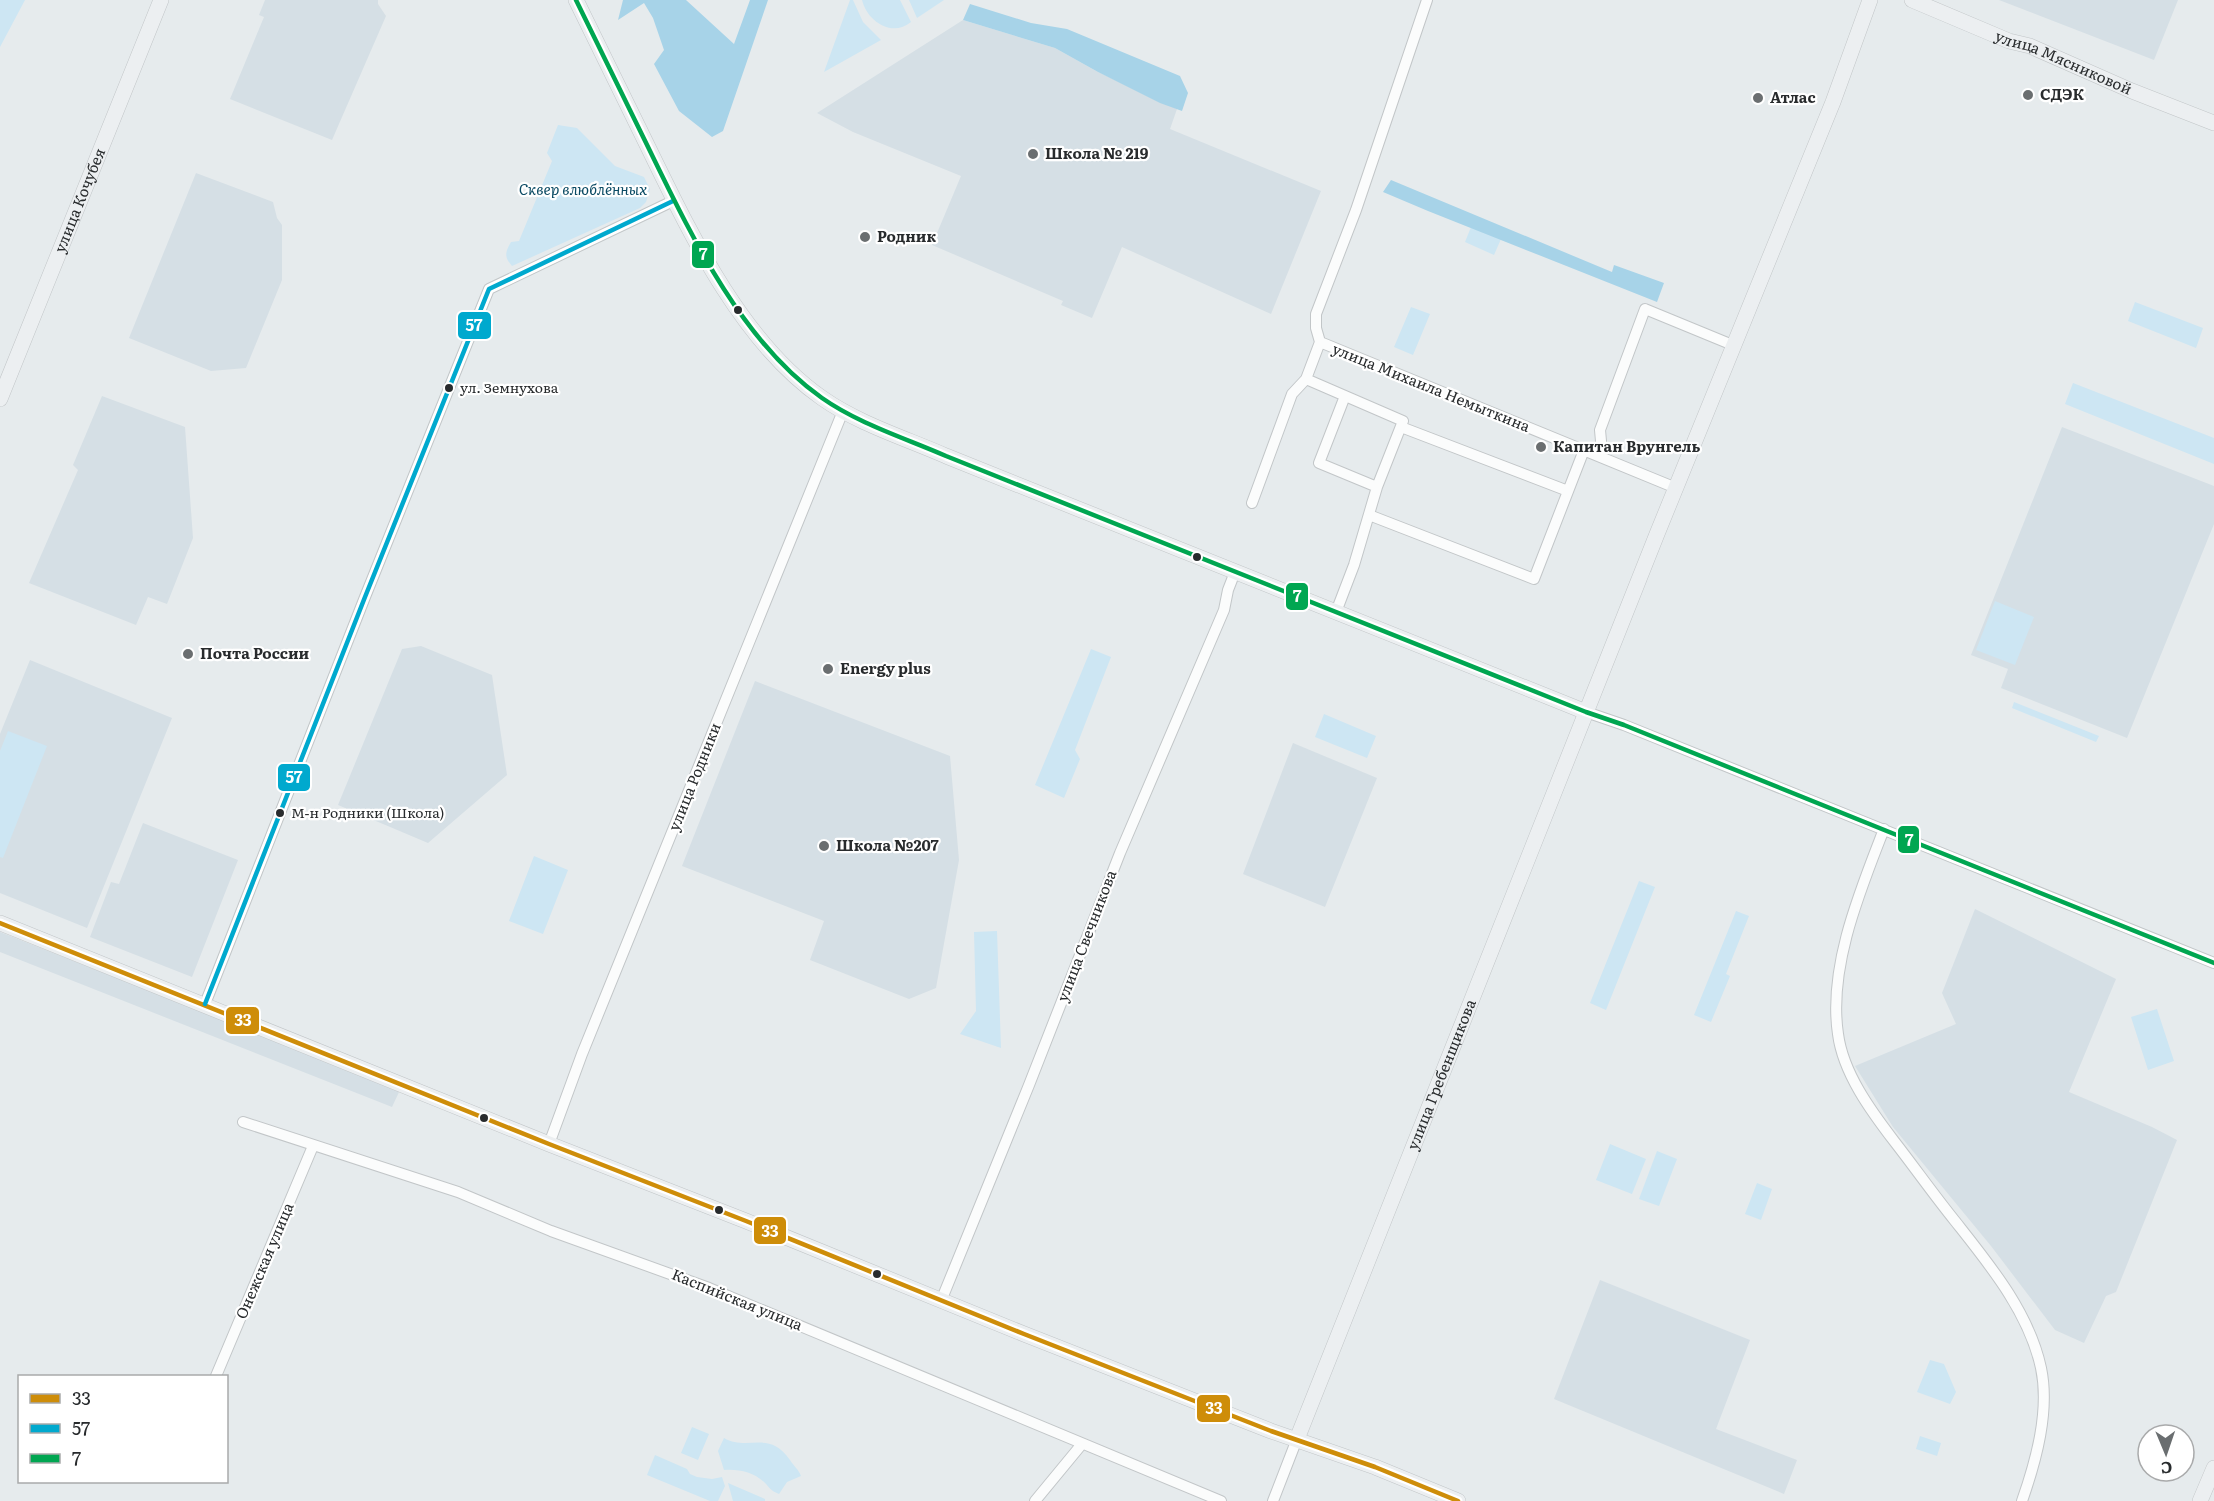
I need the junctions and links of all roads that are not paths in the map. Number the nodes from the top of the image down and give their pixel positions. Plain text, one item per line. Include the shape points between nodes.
1 (161, 0) edge
2 (576, 0) edge
3 (1427, 0) edge
4 (1870, 0) edge
5 (1912, 0) edge
6 (2214, 123) edge
7 (673, 201) junction
8 (1320, 342) junction
9 (1735, 346) junction
10 (1306, 379) junction
11 (1345, 396) junction
12 (0, 399) edge
13 (843, 411) junction
14 (1401, 427) junction
15 (1584, 450) junction
16 (1602, 452) dead end
17 (1377, 488) junction
18 (1676, 488) junction
19 (1568, 491) junction
20 (1252, 503) dead end
21 (1369, 515) junction
22 (1235, 572) junction
23 (1336, 612) junction
24 (1586, 712) junction
25 (1884, 829) junction
26 (0, 923) edge
27 (2214, 963) edge
28 (205, 1004) junction
29 (243, 1122) dead end
30 (549, 1144) junction
31 (314, 1146) junction
32 (941, 1301) junction
33 (217, 1375) edge
34 (1297, 1439) junction
35 (1082, 1444) junction
36 (2214, 1468) edge
37 (1035, 1501) edge
38 (1221, 1501) edge
39 (1273, 1501) edge
40 (1458, 1501) edge
41 (2022, 1501) edge
42 (2200, 1501) edge

1 - 12 street, улица Кочубея
2 - 7 street
3 - 8 street via 1356,210 1316,314
4 - 9 street, улица Гребенщикова
5 - 6 street, улица Мясниковой
7 - 13 street via 742,317 786,370
7 - 28 street via 489,289
8 - 10 street
8 - 15 street, улица Михаила Немыткина
9 - 16 street via 1646,309 1600,430
9 - 18 street, улица Гребенщикова
10 - 11 street
10 - 20 street via 1292,394
11 - 14 street via 1403,421
11 - 17 street via 1318,463
13 - 22 street
13 - 30 street, улица Родники via 584,1048
14 - 17 street
14 - 19 street
15 - 18 street, улица Михаила Немыткина
15 - 19 street
17 - 21 street
18 - 24 street, улица Гребенщикова
19 - 21 street via 1534,579
21 - 23 street
22 - 23 street
22 - 32 street, улица Свечникова via 1224,610 1120,853
23 - 24 street
24 - 25 street
24 - 34 street, улица Гребенщикова
25 - 27 street
25 - 41 street via 1839,965 1838,1035 1848,1067 1863,1095 2013,1300 2033,1345 2041,1368 2041,1425
26 - 28 street
28 - 30 street
29 - 31 street, Каспийская улица
30 - 32 street
31 - 33 street, Онежская улица
31 - 35 street, Каспийская улица via 458,1192 551,1231 709,1288
32 - 34 street
34 - 39 street
34 - 40 street
35 - 37 street
35 - 38 street, Каспийская улица
36 - 42 street

